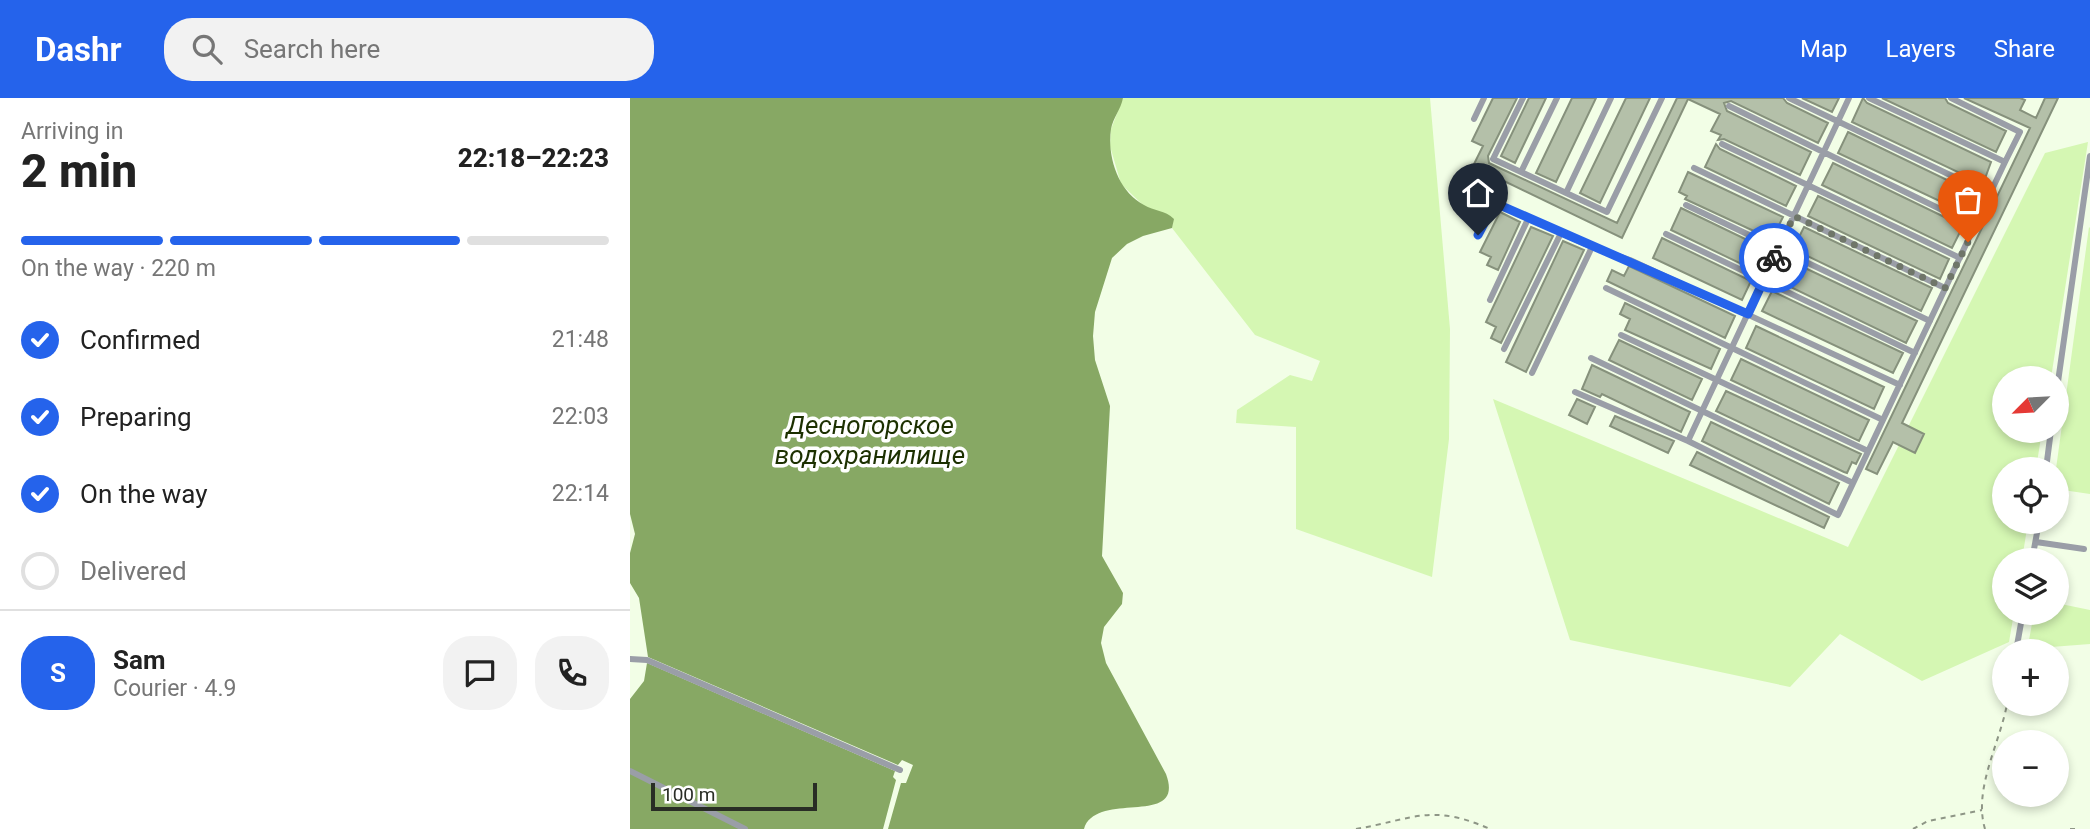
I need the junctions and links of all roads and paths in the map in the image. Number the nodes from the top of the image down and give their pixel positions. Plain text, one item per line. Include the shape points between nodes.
1 (1484, 98) edge
2 (1523, 98) edge
3 (1557, 98) edge
4 (1611, 98) edge
5 (1662, 98) edge
6 (1788, 98) edge
7 (1849, 98) edge
8 (1869, 98) edge
9 (1951, 98) edge
10 (1729, 106) dead end
11 (1474, 119) dead end
12 (1838, 121) junction
13 (1722, 144) dead end
14 (1824, 152) junction
15 (2090, 156) edge
16 (2005, 162) junction
17 (1694, 168) dead end
18 (1521, 172) junction
19 (1809, 184) junction
20 (1566, 193) junction
21 (1990, 194) junction
22 (1686, 205) dead end
23 (2082, 213) junction
24 (1794, 216) junction
25 (1528, 219) junction
26 (2090, 219) edge
27 (1975, 226) junction
28 (1561, 233) junction
29 (1666, 234) dead end
30 (1478, 235) dead end
31 (1592, 247) junction
32 (1779, 248) junction
33 (1960, 258) junction
34 (1764, 279) junction
35 (1606, 288) dead end
36 (1945, 288) junction
37 (1490, 300) dead end
38 (1748, 314) junction
39 (1930, 321) junction
40 (1621, 335) dead end
41 (1732, 347) junction
42 (1504, 349) dead end
43 (1914, 354) junction
44 (1591, 358) dead end
45 (2060, 366) edge
46 (1532, 373) dead end
47 (1718, 379) junction
48 (1900, 385) junction
49 (1575, 392) dead end
50 (1703, 411) junction
51 (1883, 420) junction
52 (1688, 441) junction
53 (1868, 451) junction
54 (1853, 483) junction
55 (2037, 534) edge
56 (2036, 542) junction
57 (2035, 548) edge
58 (2084, 550) dead end
59 (630, 659) edge
60 (2005, 716) edge
61 (900, 770) dead end
62 (630, 771) edge
63 (1983, 810) junction
64 (745, 829) edge
65 (1356, 829) edge
66 (1490, 829) edge
67 (1913, 829) edge
68 (1985, 829) edge
69 (2070, 829) edge
70 (2080, 829) edge

1 - 11 lane
2 - 18 lane via 1493,159
3 - 18 lane
4 - 20 lane
5 - 20 lane via 1608,212
6 - 12 lane
7 - 12 lane
8 - 16 lane
9 - 16 lane via 2020,132
10 - 14 lane
12 - 14 lane
12 - 21 lane
13 - 19 lane
14 - 19 lane
14 - 27 lane
15 - 23 lane
16 - 21 lane
17 - 24 lane
18 - 20 lane
19 - 24 lane
19 - 33 lane
21 - 27 lane
22 - 32 lane
23 - 26 lane
23 - 45 lane
24 - 32 lane
24 - 36 lane
25 - 28 lane
25 - 30 lane via 1495,203
25 - 37 lane
27 - 33 lane
28 - 31 lane
28 - 42 lane
29 - 34 lane
31 - 38 lane
31 - 46 lane
32 - 34 lane
32 - 39 lane
33 - 36 lane
34 - 38 lane
34 - 43 lane
35 - 41 lane
36 - 39 lane
38 - 41 lane
38 - 48 lane
39 - 43 lane
40 - 47 lane
41 - 47 lane
41 - 51 lane
43 - 48 lane
44 - 50 lane
47 - 50 lane
47 - 53 lane
48 - 51 lane
49 - 52 lane
50 - 52 lane
50 - 54 lane
51 - 53 lane
52 - 54 lane via 1838,515
53 - 54 lane
55 - 56 lane
56 - 57 lane
56 - 58 lane
59 - 61 lane via 647,660
60 - 63 path via 1984,785
62 - 64 lane
63 - 67 path via 1928,821
63 - 68 path
65 - 66 path via 1441,813
69 - 70 path

